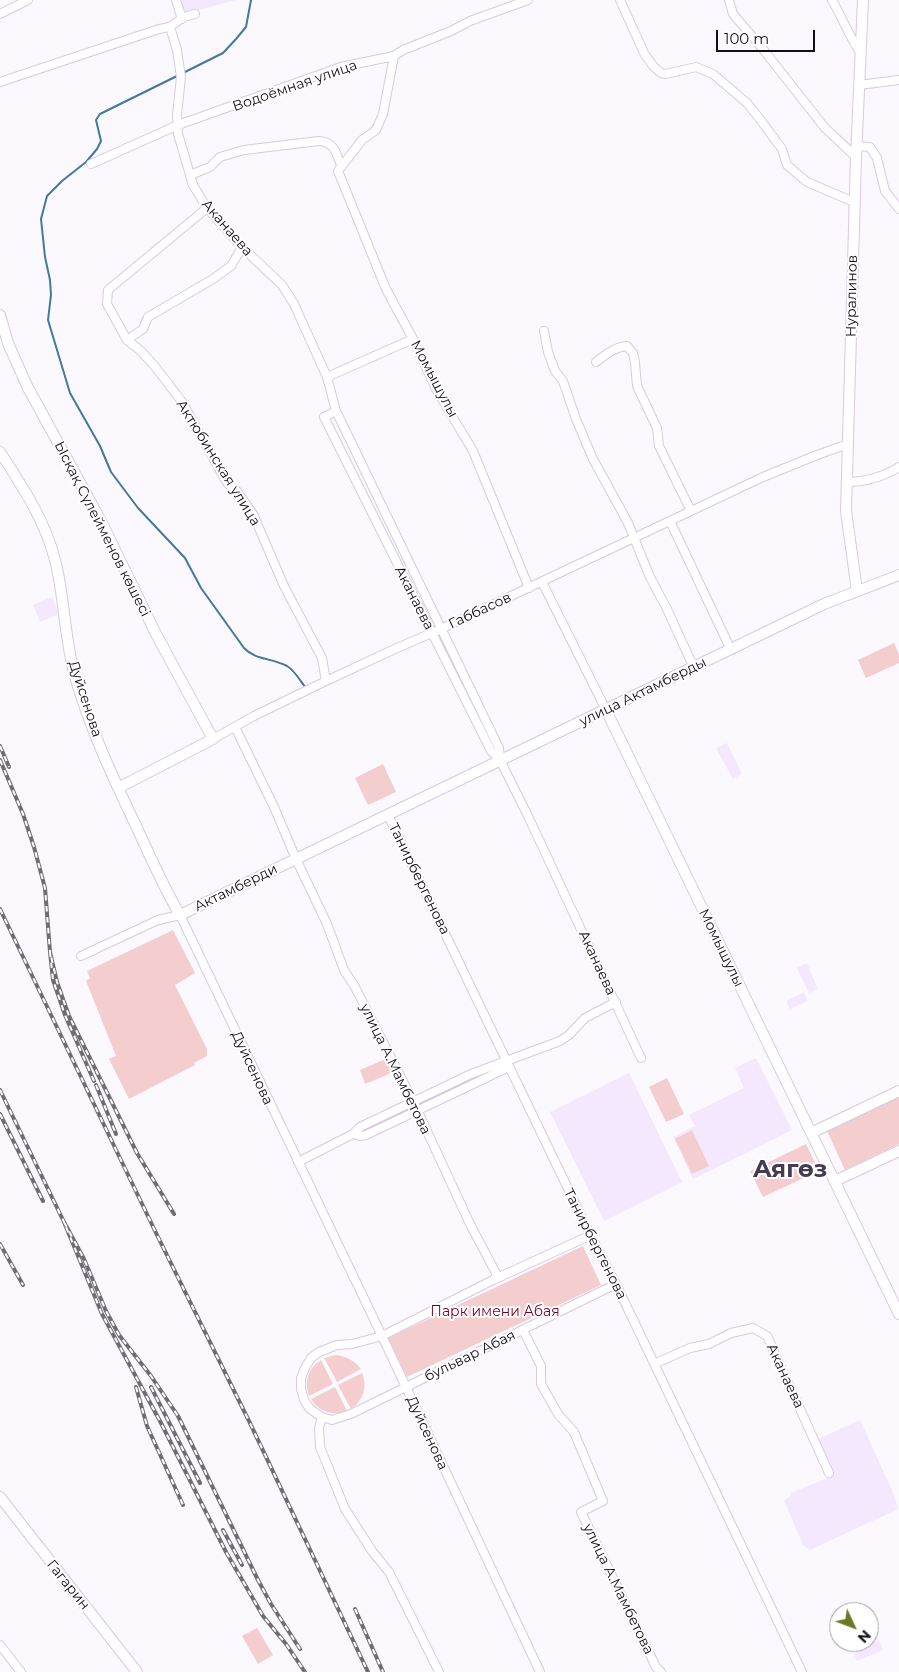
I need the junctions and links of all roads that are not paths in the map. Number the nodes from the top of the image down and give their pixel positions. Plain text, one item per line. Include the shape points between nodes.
1 (28, 0) edge
2 (176, 0) edge
3 (528, 0) edge
4 (620, 0) edge
5 (729, 0) edge
6 (832, 0) edge
7 (863, 0) edge
8 (0, 14) edge
9 (195, 14) dead end
10 (182, 18) junction
11 (170, 27) junction
12 (860, 52) junction
13 (394, 56) junction
14 (899, 80) edge
15 (0, 82) edge
16 (859, 85) junction
17 (178, 125) junction
18 (856, 146) junction
19 (856, 157) junction
20 (91, 164) dead end
21 (340, 168) junction
22 (190, 175) junction
23 (854, 202) junction
24 (207, 208) junction
25 (899, 209) edge
26 (242, 247) junction
27 (0, 315) edge
28 (544, 331) dead end
29 (413, 339) junction
30 (127, 340) junction
31 (596, 362) dead end
32 (327, 377) junction
33 (336, 411) junction
34 (848, 444) junction
35 (0, 452) edge
36 (899, 467) edge
37 (847, 482) junction
38 (692, 511) junction
39 (670, 521) junction
40 (633, 538) junction
41 (899, 575) edge
42 (542, 582) junction
43 (529, 588) junction
44 (857, 590) junction
45 (441, 629) junction
46 (432, 633) junction
47 (730, 650) junction
48 (694, 668) junction
49 (326, 681) junction
50 (606, 710) junction
51 (235, 727) junction
52 (213, 738) junction
53 (500, 760) junction
54 (118, 788) junction
55 (388, 815) junction
56 (296, 859) junction
57 (180, 915) junction
58 (81, 956) dead end
59 (616, 1002) junction
60 (641, 1058) dead end
61 (508, 1064) junction
62 (899, 1091) edge
63 (413, 1101) junction
64 (417, 1111) junction
65 (811, 1133) junction
66 (354, 1134) junction
67 (899, 1151) edge
68 (298, 1162) junction
69 (835, 1181) junction
70 (591, 1235) junction
71 (498, 1278) junction
72 (616, 1284) junction
73 (899, 1314) edge
74 (523, 1330) junction
75 (382, 1336) junction
76 (654, 1364) junction
77 (405, 1388) junction
78 (322, 1417) junction
79 (829, 1473) dead end
80 (0, 1497) edge
81 (0, 1645) edge
82 (22, 1672) edge
83 (137, 1672) edge
84 (439, 1672) edge
85 (540, 1672) edge
86 (661, 1672) edge
87 (802, 1672) edge

1 - 8 street
2 - 10 street
3 - 13 street, Водоёмная улица via 470,21
4 - 23 street via 654,68 666,74 696,67 713,74 747,103 782,150 787,165 807,182
5 - 19 street via 733,14 825,128
6 - 12 street
7 - 12 main road, Нуралинов
9 - 10 street
10 - 11 street
11 - 15 street
11 - 17 street, Аканаева via 180,73
12 - 16 main road, Нуралинов
13 - 17 street, Водоёмная улица via 341,67
13 - 21 street via 383,114 376,130 362,140
14 - 16 street
16 - 18 main road, Нуралинов
17 - 20 street, Водоёмная улица
17 - 22 street, Аканаева
18 - 19 main road, Нуралинов
18 - 25 street via 870,147 877,158 885,191
19 - 23 main road, Нуралинов
21 - 22 street, Момышулы via 333,148 327,142 319,141 244,150 220,157 210,167
21 - 29 street, Момышулы via 386,289
22 - 24 street, Аканаева
23 - 34 main road, Нуралинов
24 - 26 street, Аканаева
24 - 30 street, Актюбинская улица via 108,290 107,304
26 - 30 street via 231,266 148,317 143,329
26 - 32 street, Аканаева via 282,285
27 - 52 main road, Ысқақ Сүлейменов көшесі via 26,386 102,523 156,634
28 - 40 street via 548,352 555,371 563,381 576,420
29 - 32 street
29 - 43 street, Момышулы via 436,388 473,450
30 - 49 street, Актюбинская улица via 157,369 182,402 226,481 253,514 284,586 322,658
31 - 38 street via 619,347 627,346 633,353 637,386 657,428 659,446
32 - 33 street, Аканаева
33 - 45 street, Аканаева
33 - 46 street, Аканаева via 324,417
34 - 37 main road, Нуралинов
34 - 38 street, Габбасов via 792,465
35 - 54 main road, Дуйсенова via 47,533 56,560 74,674
36 - 37 street via 886,475
37 - 44 main road, Нуралинов via 846,511
38 - 39 street, Габбасов
39 - 40 street, Габбасов
39 - 47 street
40 - 42 street, Габбасов
40 - 48 street
41 - 44 main road, улица Актамберды
42 - 43 street, Габбасов
42 - 50 street, Момышулы
43 - 45 street, Габбасов
44 - 47 main road, улица Актамберды
45 - 46 street, Габбасов
45 - 53 street, Аканаева via 499,748
46 - 49 street, Габбасов
46 - 53 street, Аканаева via 491,751
47 - 48 main road, улица Актамберды
48 - 50 main road, улица Актамберды
49 - 51 street, Габбасов
50 - 53 main road, улица Актамберды
50 - 65 main road, Момышулы
51 - 52 street, Габбасов
51 - 56 street, улица А.Мамбетова
52 - 54 main road, Габбасов
53 - 55 main road, улица Актамберды
53 - 59 street, Аканаева
54 - 57 main road, Дуйсенова
55 - 56 main road, Актамберди
55 - 61 street, Танирбергенова
56 - 57 main road, Актамберди
56 - 63 street, улица А.Мамбетова via 328,924 344,970
57 - 58 street, Актамберди via 158,920
57 - 68 street, Дуйсенова
59 - 60 street, Аканаева
59 - 61 street via 585,1018 569,1035
61 - 63 street via 471,1074
61 - 64 street
61 - 70 street, Танирбергенова
62 - 65 main road
63 - 64 street, улица А.Мамбетова
63 - 66 street via 360,1127
64 - 66 street via 366,1135
64 - 71 street, улица А.Мамбетова
65 - 69 main road, Момышулы
66 - 68 street
67 - 69 main road
68 - 75 street, Дуйсенова
69 - 73 main road, Момышулы
70 - 71 street
70 - 72 street, Танирбергенова
71 - 75 street
72 - 74 street, бульвар Абая
72 - 76 street, Танирбергенова
74 - 77 street, бульвар Абая
74 - 86 street, улица А.Мамбетова via 541,1366 541,1384 558,1414 574,1432 603,1501 580,1512
75 - 77 street, Дуйсенова
75 - 78 street via 338,1345 311,1358 301,1378 301,1389 310,1409
76 - 79 street, Аканаева via 731,1333 753,1328 759,1330 767,1336
76 - 87 street, Танирбергенова
77 - 78 street via 343,1417 332,1420
77 - 85 street, Дуйсенова
78 - 84 street via 320,1448 345,1508 389,1572
80 - 83 main road, Гагарин
81 - 82 street

